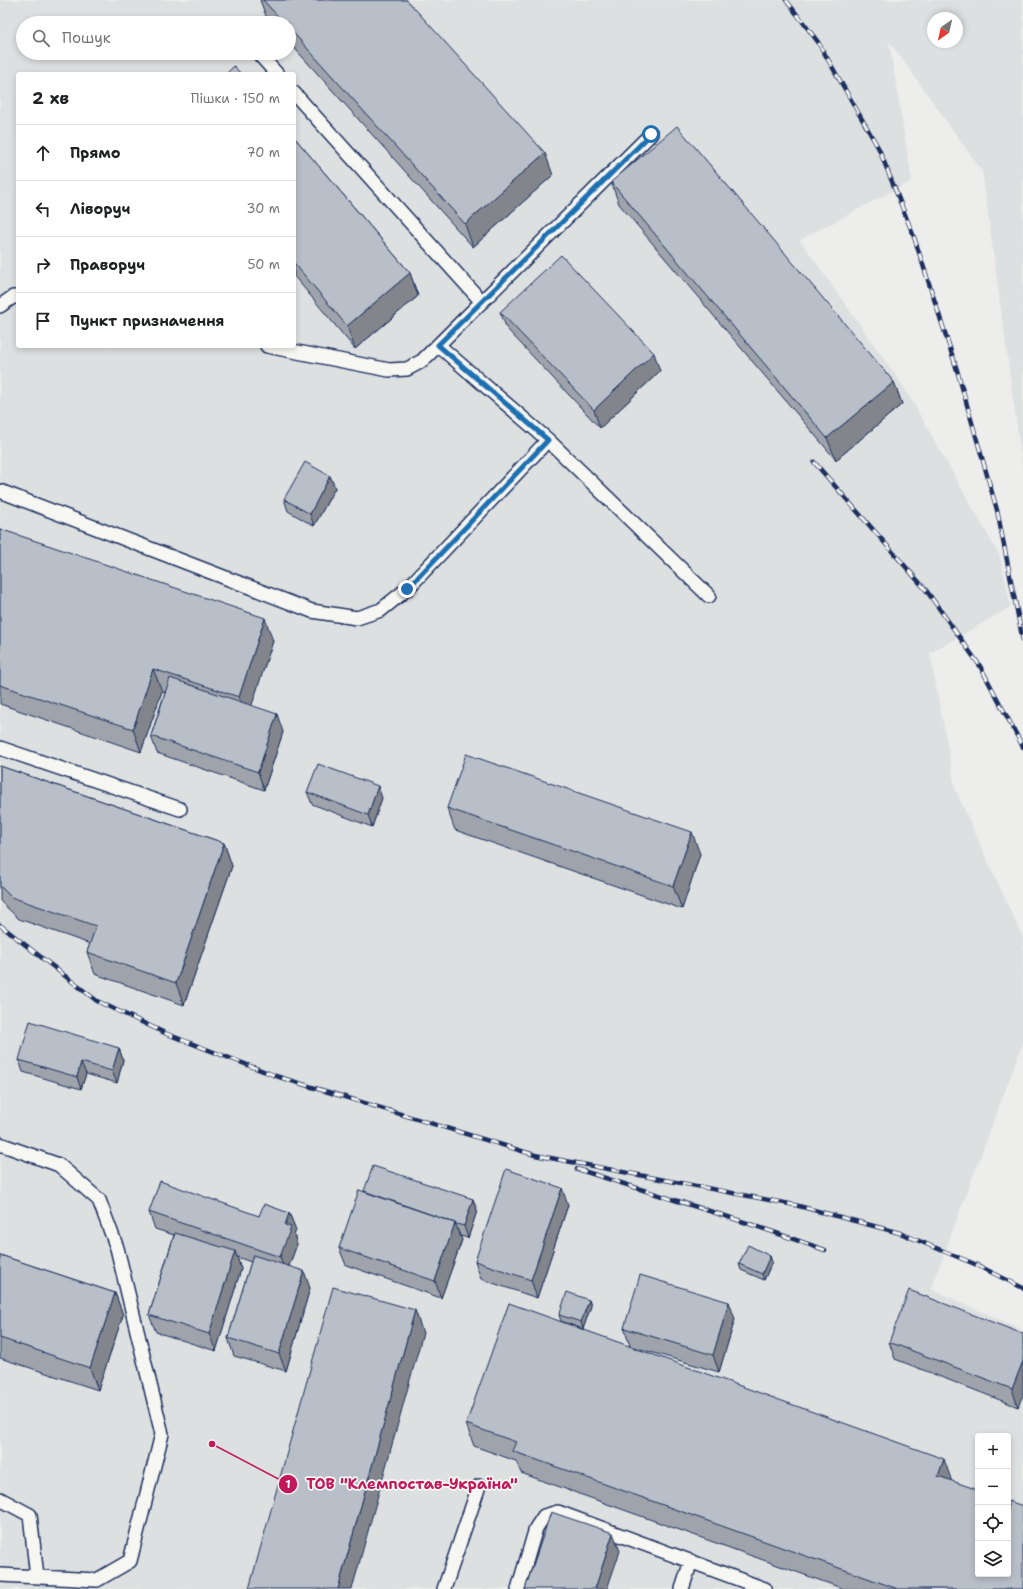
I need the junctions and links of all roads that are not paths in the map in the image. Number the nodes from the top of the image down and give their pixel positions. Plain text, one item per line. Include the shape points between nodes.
1 (264, 60) edge
2 (275, 72) edge
3 (296, 95) edge
4 (651, 134) dead end
5 (16, 297) edge
6 (482, 302) junction
7 (0, 306) edge
8 (438, 345) junction
9 (277, 348) edge
10 (548, 440) junction
11 (0, 491) edge
12 (709, 596) dead end
13 (0, 748) edge
14 (180, 809) dead end
15 (0, 1144) edge
16 (479, 1486) dead end
17 (0, 1499) edge
18 (691, 1561) junction
19 (0, 1575) edge
20 (37, 1577) junction
21 (444, 1589) edge
22 (518, 1589) edge
23 (682, 1589) edge
24 (764, 1589) edge

1 - 2 lane
3 - 6 lane
4 - 6 lane
5 - 7 lane
6 - 8 lane
8 - 9 lane via 422,361 407,369 389,370
8 - 10 lane
10 - 11 lane via 407,589 381,610 357,618 312,611
10 - 12 lane
13 - 14 lane
15 - 20 lane via 59,1165 99,1200 117,1248 162,1434 130,1561 97,1580
16 - 21 lane
17 - 20 lane via 30,1515
18 - 22 lane via 558,1512 544,1516 536,1528
18 - 23 lane
18 - 24 lane
19 - 20 lane

